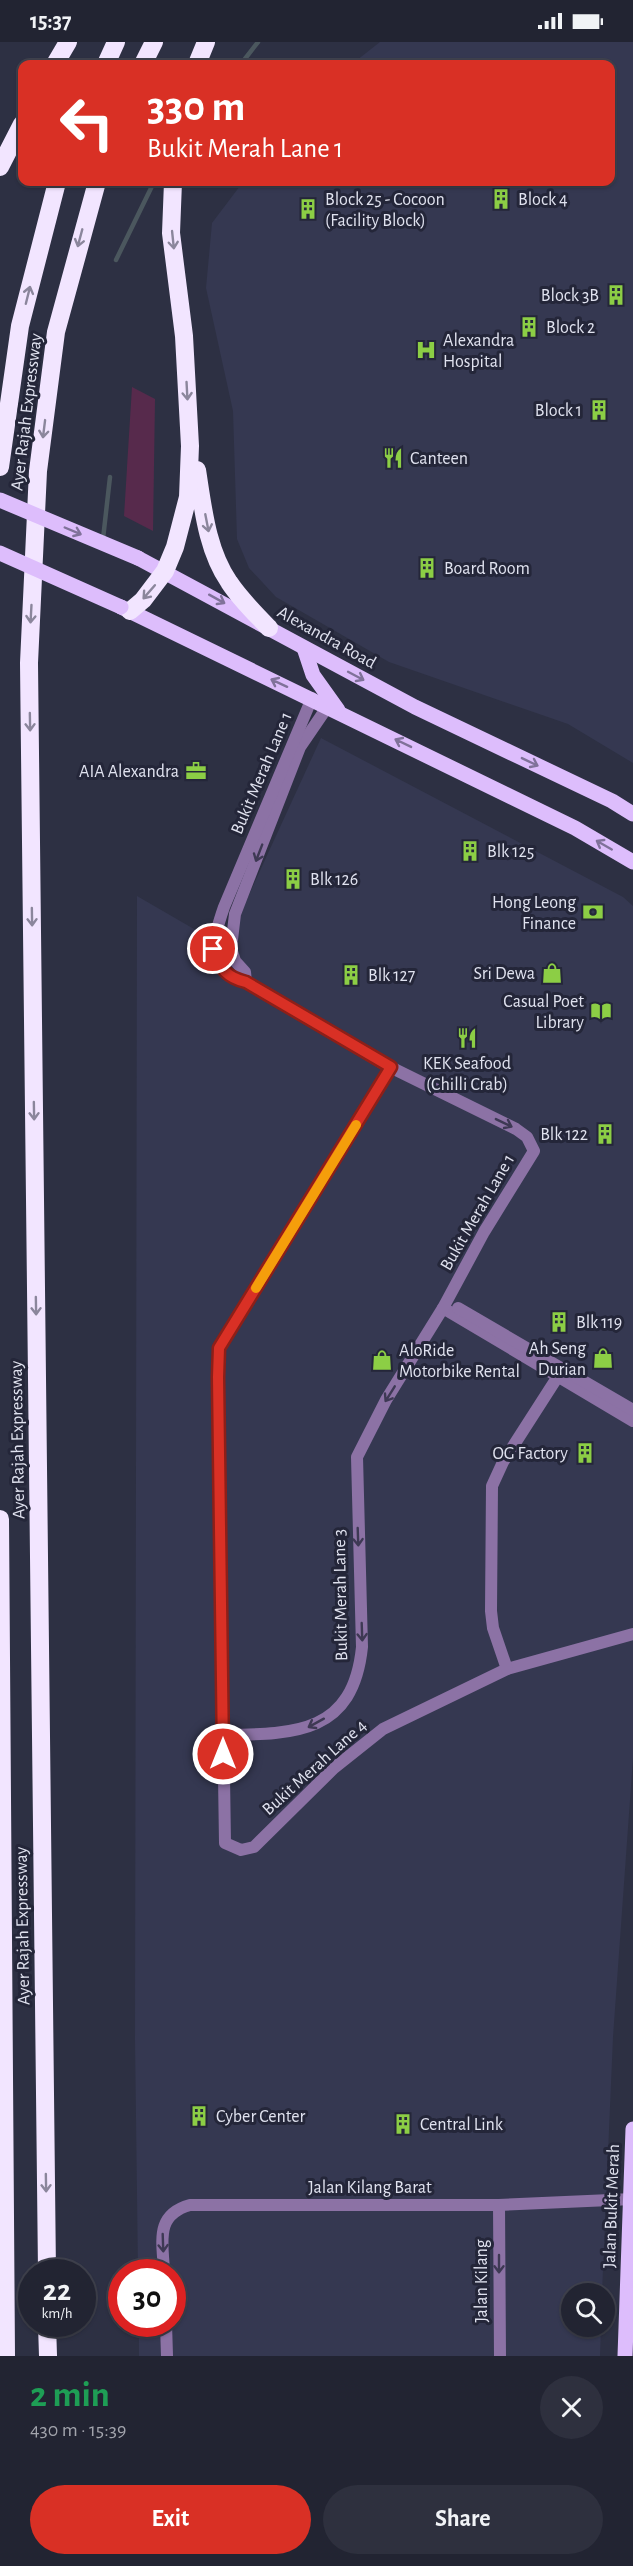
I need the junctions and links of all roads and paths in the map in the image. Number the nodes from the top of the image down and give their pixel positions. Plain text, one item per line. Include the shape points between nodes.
1 (68, 42) edge
2 (116, 42) edge
3 (154, 42) edge
4 (57, 60) edge
5 (108, 60) edge
6 (145, 60) edge
7 (18, 132) edge
8 (0, 167) edge
9 (56, 186) edge
10 (96, 186) edge
11 (172, 186) edge
12 (190, 446) junction
13 (0, 467) edge
14 (0, 500) edge
15 (0, 554) edge
16 (165, 571) junction
17 (125, 609) junction
18 (269, 628) junction
19 (304, 648) junction
20 (312, 698) junction
21 (333, 709) junction
22 (633, 814) edge
23 (633, 862) edge
24 (246, 982) junction
25 (391, 1067) junction
26 (445, 1305) junction
27 (560, 1373) junction
28 (633, 1410) edge
29 (633, 1421) edge
30 (0, 1519) edge
31 (633, 1634) edge
32 (507, 1669) junction
33 (223, 1735) junction
34 (633, 2129) edge
35 (632, 2199) edge
36 (499, 2205) junction
37 (47, 2259) edge
38 (163, 2259) edge
39 (47, 2337) edge
40 (166, 2337) edge
41 (6, 2356) edge
42 (48, 2356) edge
43 (167, 2356) edge
44 (500, 2356) edge
45 (625, 2356) edge

1 - 4 highway
2 - 5 highway
3 - 6 highway
7 - 8 highway
13 -> 9 highway, Ayer Rajah Expressway via 20,326
10 -> 37 highway, Ayer Rajah Expressway via 56,332 38,471 29,663
11 -> 12 highway via 171,233 184,336
12 - 16 highway via 184,519
12 -> 18 highway via 195,453 209,533 219,564 243,600
14 -> 16 main road, Alexandra Road, bridge
15 - 17 main road, bridge
16 -> 17 highway via 143,600
16 -> 18 main road, Alexandra Road
20 -> 17 main road
18 - 19 main road, Alexandra Road
19 - 21 main road via 313,675
19 -> 22 main road, Alexandra Road
20 - 21 main road
20 - 24 street, Bukit Merah Lane 1 via 214,935 216,961 233,979
23 -> 21 main road via 575,828
21 -> 24 street, Bukit Merah Lane 1 via 300,747 235,914 231,948 235,961 246,972
24 - 25 street, Bukit Merah Lane 1
25 -> 26 street, Bukit Merah Lane 1 via 516,1129 527,1137 534,1151
25 - 33 street via 219,1348
26 - 27 street
26 -> 33 street, Bukit Merah Lane 3 via 386,1400 357,1457 362,1647 351,1693 329,1715 303,1729
27 - 28 street
27 - 29 street
27 - 32 street via 492,1486 491,1611
30 - 41 highway, Ayer Rajah Expressway
31 - 32 street, Bukit Merah Lane 4
32 - 33 street, Bukit Merah Lane 4 via 383,1729 334,1768 247,1850 225,1843
34 - 35 main road, Jalan Bukit Merah
35 - 36 street, Jalan Kilang Barat
35 - 45 main road, Jalan Bukit Merah
36 -> 38 street, Jalan Kilang Barat via 190,2205 170,2215 162,2232
36 -> 44 street, Jalan Kilang
39 - 42 highway
40 - 43 street

